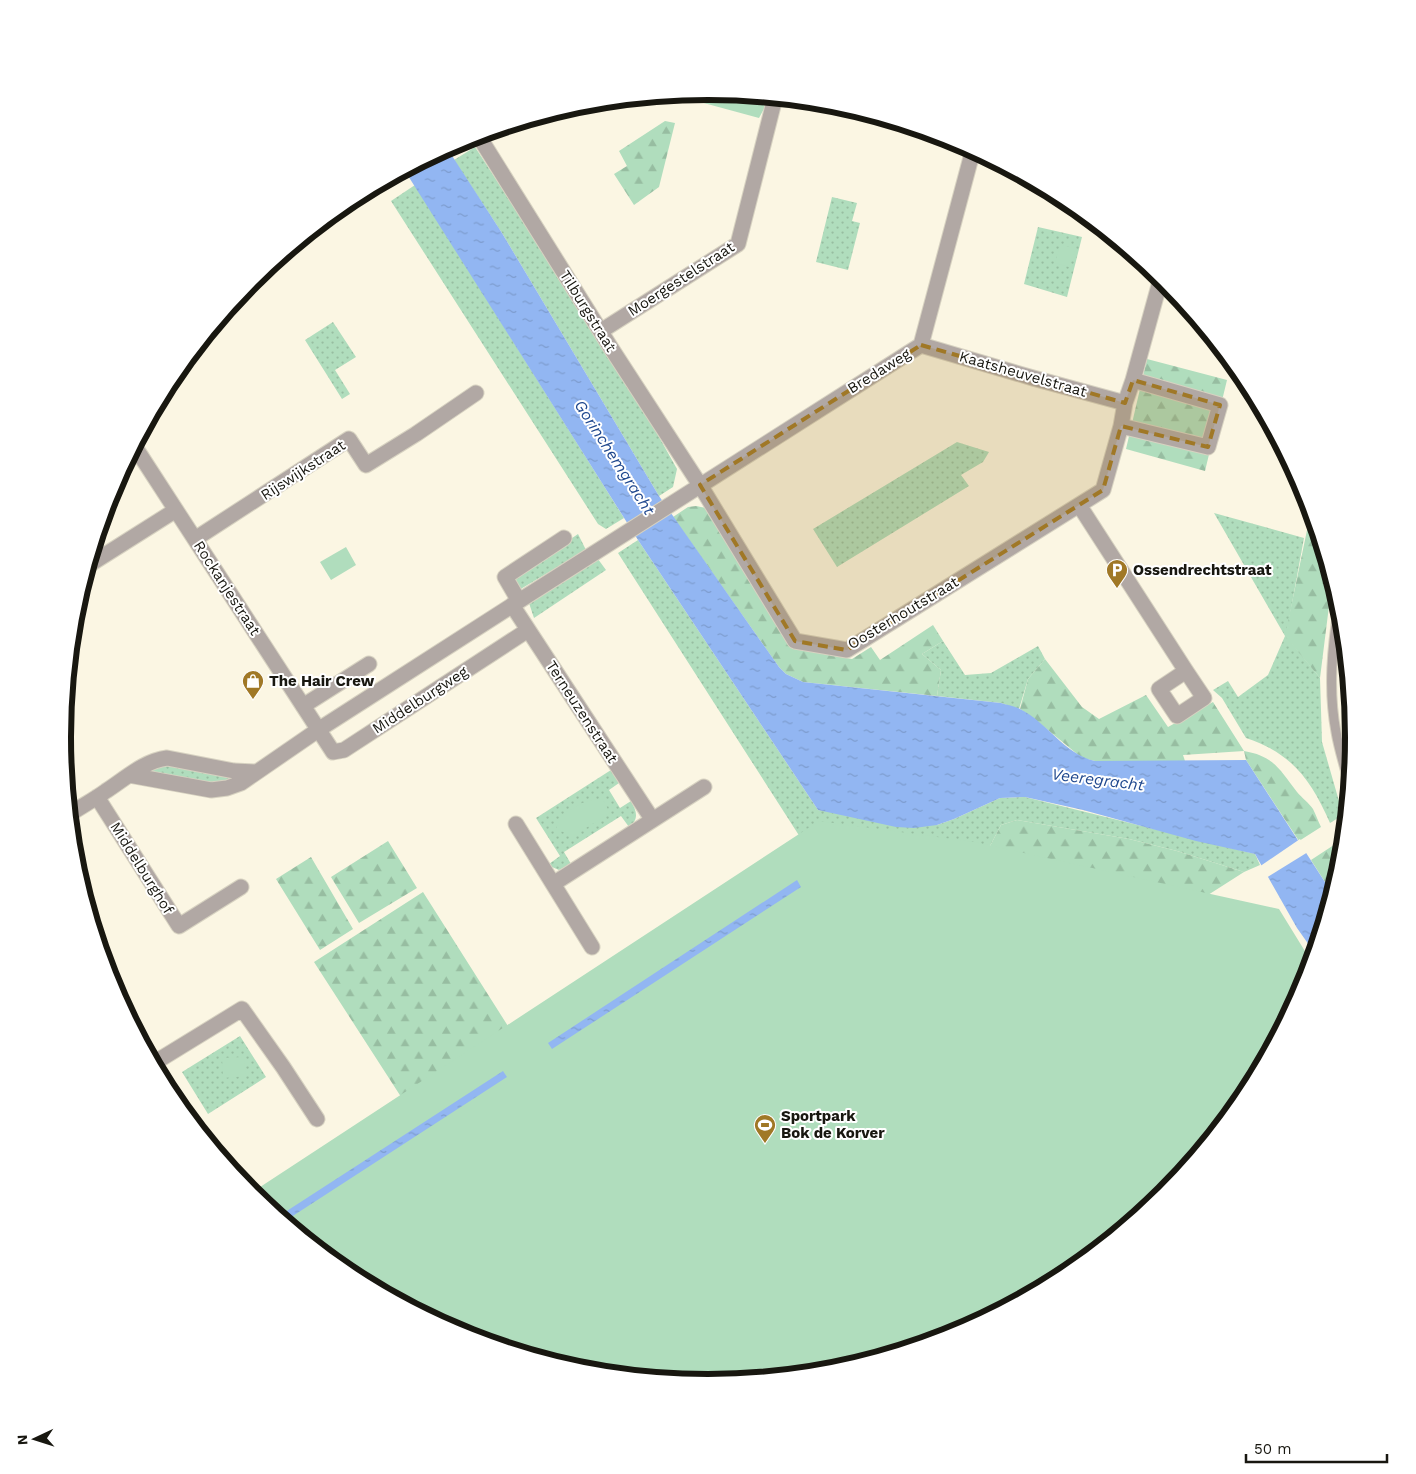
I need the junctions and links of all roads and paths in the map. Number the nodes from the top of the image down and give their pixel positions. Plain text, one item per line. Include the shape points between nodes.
1 (773, 104) edge
2 (482, 142) edge
3 (971, 158) edge
4 (1158, 287) edge
5 (601, 331) junction
6 (921, 345) junction
7 (1133, 380) junction
8 (476, 393) dead end
9 (1126, 402) junction
10 (1121, 426) junction
11 (138, 452) edge
12 (700, 485) junction
13 (1080, 505) junction
14 (176, 510) junction
15 (631, 530) joint
16 (564, 538) dead end
17 (195, 539) junction
18 (97, 560) edge
19 (515, 603) junction
20 (1335, 627) edge
21 (528, 630) junction
22 (368, 664) dead end
23 (1186, 671) dead end
24 (303, 706) junction
25 (318, 730) junction
26 (1344, 763) edge
27 (255, 772) junction
28 (129, 775) junction
29 (704, 787) dead end
30 (97, 797) junction
31 (76, 810) edge
32 (652, 819) junction
33 (516, 824) dead end
34 (553, 884) junction
35 (241, 887) dead end
36 (592, 947) dead end
37 (159, 1059) edge
38 (317, 1119) dead end

1 - 5 street, Moergestelstraat via 738,244
2 - 5 street, Tilburgstraat
3 - 6 street, Bredaweg
4 - 7 street, Oosterhoutstraat
5 - 12 street, Tilburgstraat
6 - 9 street, Kaatsheuvelstraat
6 - 12 street, Bredaweg
7 - 9 street, Oosterhoutstraat
7 - 10 street via 1220,405 1208,447
8 - 17 street, Rijswijkstraat via 366,466 349,439
9 - 10 street, Oosterhoutstraat
10 - 13 street, Oosterhoutstraat via 1103,490
11 - 14 street, Rockanjestraat
12 - 13 street, Oosterhoutstraat via 795,641 847,650
12 - 15 street, Bredaweg
13 - 23 street
14 - 17 street, Rockanjestraat
14 - 18 street
15 - 19 street, Middelburgweg
16 - 19 street via 505,577
17 - 24 street, Rockanjestraat
19 - 21 street, Terneuzenstraat
19 - 25 street, Middelburgweg
20 - 26 lane via 1331,674 1336,731
21 - 25 street, Middelburgweg via 344,750 334,752
21 - 32 street, Terneuzenstraat
22 - 24 street
24 - 25 street, Rockanjestraat
25 - 27 street, Middelburgweg
27 - 28 street via 167,758 157,759
27 - 28 street, Middelburgweg via 241,783 211,790
28 - 30 street
29 - 32 street
30 - 31 street
30 - 35 street, Middelburghof via 179,926
32 - 34 street
33 - 34 street
34 - 36 street
37 - 38 street via 242,1009

